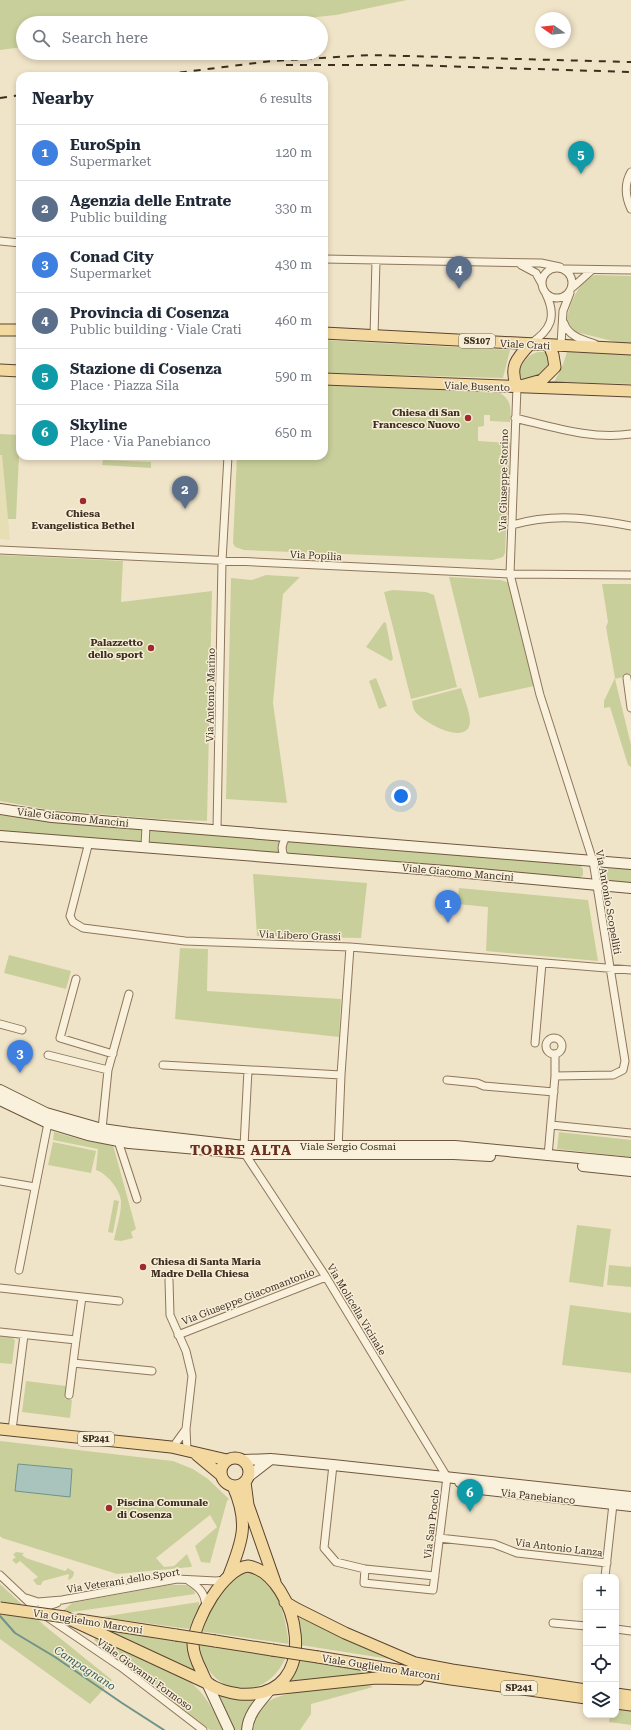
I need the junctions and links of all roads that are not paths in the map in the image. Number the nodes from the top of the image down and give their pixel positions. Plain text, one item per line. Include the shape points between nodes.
1 (631, 172) edge
2 (631, 209) edge
3 (0, 241) edge
4 (16, 243) edge
5 (328, 259) edge
6 (376, 260) junction
7 (513, 263) junction
8 (562, 268) junction
9 (592, 270) junction
10 (631, 270) edge
11 (543, 288) junction
12 (572, 289) junction
13 (563, 319) junction
14 (0, 330) edge
15 (16, 330) edge
16 (328, 333) edge
17 (374, 336) junction
18 (530, 344) junction
19 (548, 345) junction
20 (561, 346) junction
21 (606, 348) junction
22 (631, 349) edge
23 (555, 367) junction
24 (0, 370) edge
25 (16, 371) edge
26 (328, 379) edge
27 (517, 387) junction
28 (631, 391) edge
29 (515, 418) junction
30 (631, 434) edge
31 (228, 460) edge
32 (512, 525) junction
33 (631, 526) edge
34 (0, 550) edge
35 (222, 561) junction
36 (510, 574) junction
37 (631, 575) edge
38 (627, 678) dead end
39 (631, 708) edge
40 (0, 809) edge
41 (146, 825) junction
42 (217, 829) junction
43 (287, 835) junction
44 (0, 836) edge
45 (88, 842) junction
46 (145, 847) junction
47 (285, 858) junction
48 (593, 860) junction
49 (631, 864) edge
50 (597, 885) junction
51 (631, 888) edge
52 (350, 947) junction
53 (542, 963) junction
54 (610, 969) junction
55 (631, 970) edge
56 (76, 979) dead end
57 (130, 994) dead end
58 (0, 1024) edge
59 (22, 1030) dead end
60 (535, 1043) dead end
61 (627, 1050) edge
62 (113, 1054) junction
63 (48, 1055) dead end
64 (555, 1055) dead end
65 (163, 1065) dead end
66 (108, 1070) junction
67 (248, 1070) junction
68 (341, 1075) junction
69 (555, 1076) junction
70 (447, 1080) dead end
71 (0, 1090) edge
72 (554, 1092) junction
73 (0, 1100) edge
74 (48, 1123) junction
75 (551, 1126) junction
76 (102, 1129) junction
77 (631, 1133) edge
78 (118, 1141) junction
79 (245, 1150) junction
80 (338, 1150) junction
81 (548, 1156) junction
82 (631, 1163) edge
83 (631, 1171) edge
84 (0, 1181) edge
85 (35, 1187) junction
86 (137, 1199) dead end
87 (19, 1270) dead end
88 (326, 1277) junction
89 (169, 1280) dead end
90 (0, 1288) edge
91 (82, 1297) junction
92 (119, 1301) dead end
93 (0, 1332) edge
94 (24, 1335) junction
95 (178, 1335) junction
96 (76, 1340) junction
97 (73, 1363) junction
98 (152, 1371) dead end
99 (69, 1395) dead end
100 (0, 1429) edge
101 (186, 1429) junction
102 (12, 1430) junction
103 (173, 1448) junction
104 (189, 1451) junction
105 (227, 1460) junction
106 (244, 1460) junction
107 (271, 1460) junction
108 (333, 1465) junction
109 (221, 1475) junction
110 (447, 1477) junction
111 (247, 1479) junction
112 (233, 1486) junction
113 (631, 1497) edge
114 (613, 1504) junction
115 (631, 1506) edge
116 (439, 1538) junction
117 (607, 1563) junction
118 (365, 1569) junction
119 (605, 1574) edge
120 (0, 1575) edge
121 (435, 1575) junction
122 (227, 1578) junction
123 (187, 1580) junction
124 (276, 1586) junction
125 (20, 1595) junction
126 (62, 1600) junction
127 (285, 1602) junction
128 (206, 1607) junction
129 (0, 1608) edge
130 (37, 1610) junction
131 (65, 1617) junction
132 (553, 1623) dead end
133 (583, 1626) edge
134 (619, 1629) edge
135 (631, 1631) edge
136 (176, 1635) joint
137 (451, 1679) junction
138 (207, 1683) junction
139 (272, 1690) junction
140 (583, 1690) edge
141 (619, 1694) edge
142 (631, 1696) edge
143 (583, 1698) edge
144 (619, 1703) edge
145 (631, 1705) edge
146 (203, 1730) edge
147 (229, 1730) edge
148 (247, 1730) edge

1 - 2 street via 625,187
3 - 4 street
5 - 6 street
6 - 7 street
6 - 17 street
7 - 8 street via 548,264
7 - 11 street via 533,270
8 - 9 street
8 - 11 street via 547,272 542,280
8 - 12 street via 572,276
9 - 10 street
9 - 12 street
11 - 12 street via 553,298 567,295
11 - 18 street via 550,306 550,322 545,332
12 - 13 street via 565,304
13 - 20 street
13 - 21 street via 566,329 574,335
14 - 15 main road
16 - 17 main road, Viale Crati / SS107
17 - 18 main road, Viale Crati / SS107
18 - 19 main road, Viale Crati / SS107
18 - 27 main road via 518,356 514,367 513,377
19 - 20 main road, Viale Crati / SS107
19 - 23 main road via 554,355
20 - 21 main road, Viale Crati / SS107
20 - 23 main road
21 - 22 main road, Viale Crati / SS107
23 - 27 main road via 542,380
24 - 25 main road
26 - 27 main road, Viale Busento
27 - 28 main road, Viale Busento
27 - 29 street, Via Giuseppe Storino
29 - 30 street via 572,432 599,435
29 - 32 street, Via Giuseppe Storino
31 - 35 street, Via Antonio Marino
32 - 33 street via 561,517 596,519
32 - 36 street, Via Giuseppe Storino
34 - 35 street, Via Popilia
35 - 36 street, Via Popilia
35 - 42 street, Via Antonio Marino
36 - 37 street, Via Popilia
36 - 48 street, Via Antonio Scopelliti via 540,695
38 - 39 street
40 - 41 street, Viale Giacomo Mancini via 52,817
41 - 42 street, Viale Giacomo Mancini
41 - 46 street
42 - 43 street, Viale Giacomo Mancini
43 - 47 street via 281,851
43 - 48 street, Viale Giacomo Mancini
44 - 45 street, Viale Giacomo Mancini
45 - 46 street, Viale Giacomo Mancini
45 - 52 street, Via Libero Grassi via 70,916 73,922 83,928 185,940
46 - 47 street, Viale Giacomo Mancini
47 - 50 street, Viale Giacomo Mancini
48 - 49 street, Viale Giacomo Mancini
48 - 50 street, Via Antonio Scopelliti
50 - 51 street, Viale Giacomo Mancini
50 - 54 street, Via Antonio Scopelliti
52 - 53 street, Via Libero Grassi
52 - 68 street
53 - 54 street, Via Libero Grassi
53 - 60 street
54 - 55 street, Via Libero Grassi
54 - 61 street, Via Antonio Scopelliti
56 - 62 street via 60,1038
57 - 62 street
58 - 59 street
61 - 69 street, Via Antonio Scopelliti via 625,1067 614,1075
62 - 66 street
63 - 66 street
64 - 69 street
65 - 67 street
66 - 76 street
67 - 68 street
67 - 79 street
68 - 80 street
69 - 72 street
70 - 72 street
71 - 76 street, Viale Sergio Cosmai via 46,1113
72 - 75 street
73 - 74 street, Viale Sergio Cosmai
74 - 78 street, Viale Sergio Cosmai
74 - 85 street
75 - 77 street
75 - 81 street
76 - 79 street, Viale Sergio Cosmai
78 - 79 street, Viale Sergio Cosmai
78 - 86 street
79 - 80 street, Viale Sergio Cosmai
79 - 88 street, Via Molicella Vicinale
80 - 81 street, Viale Sergio Cosmai via 455,1146
80 - 83 street, Viale Sergio Cosmai via 454,1154
81 - 82 street, Viale Sergio Cosmai
84 - 85 street
85 - 87 street
88 - 95 street, Via Giuseppe Giacomantonio
88 - 110 street, Via Molicella Vicinale
89 - 95 street via 170,1315
90 - 91 street
91 - 92 street
91 - 96 street
93 - 94 street
94 - 96 street
94 - 102 street
95 - 101 street via 186,1351 192,1376
96 - 97 street
97 - 98 street
97 - 99 street
100 - 102 main road, SP241
101 - 103 street
101 - 104 street
102 - 103 main road, SP241
103 - 104 main road, SP241
104 - 105 main road
104 - 109 main road
105 - 106 main road via 235,1457
105 - 109 main road via 222,1466
106 - 107 street, Via Panebianco
106 - 111 main road via 249,1467
107 - 108 street, Via Panebianco
107 - 111 street
108 - 110 street, Via Panebianco
108 - 118 street via 324,1548 336,1562
109 - 112 main road via 225,1482
110 - 113 street, Via Panebianco
110 - 114 street, Via Panebianco via 480,1489
110 - 116 street, Via San Proclo
111 - 112 main road via 238,1486
111 - 124 main road via 248,1505
112 - 122 main road via 241,1503 243,1526 239,1553
114 - 115 street, Via Panebianco
114 - 117 street, Via Antonio Lanza
116 - 117 street, Via Antonio Lanza via 494,1544 517,1553
116 - 121 street, Via San Proclo
117 - 119 street, Via Antonio Lanza
118 - 121 street
118 - 121 street via 364,1583 433,1590
120 - 125 street, Viale Giovanni Formoso
122 - 123 street, Via Veterani dello Sport via 216,1581
122 - 124 main road via 241,1567 255,1567 267,1575
122 - 128 main road
123 - 126 street, Via Veterani dello Sport
123 - 128 street, Via Veterani dello Sport via 201,1588
124 - 127 main road
125 - 126 street, Via Veterani dello Sport via 38,1602
125 - 130 street, Viale Giovanni Formoso
126 - 130 street, Via Veterani dello Sport
127 - 139 main road via 296,1634 296,1653 290,1670
127 - 140 main road, Viale Guglielmo Marconi via 345,1633 415,1663
128 - 138 main road via 195,1630 193,1645 196,1660
129 - 131 main road, Via Guglielmo Marconi / SP241, bridge
130 - 146 street, Viale Giovanni Formoso via 121,1667
131 - 136 main road, Via Guglielmo Marconi / SP241
131 - 138 main road
132 - 133 street
134 - 135 street
136 - 137 main road, Viale Guglielmo Marconi / SP241, bridge
137 - 139 main road via 376,1678
137 - 143 main road, Viale Guglielmo Marconi / SP241
138 - 139 main road via 235,1693
138 - 147 street
139 - 148 street via 253,1712
141 - 142 main road
144 - 145 main road

